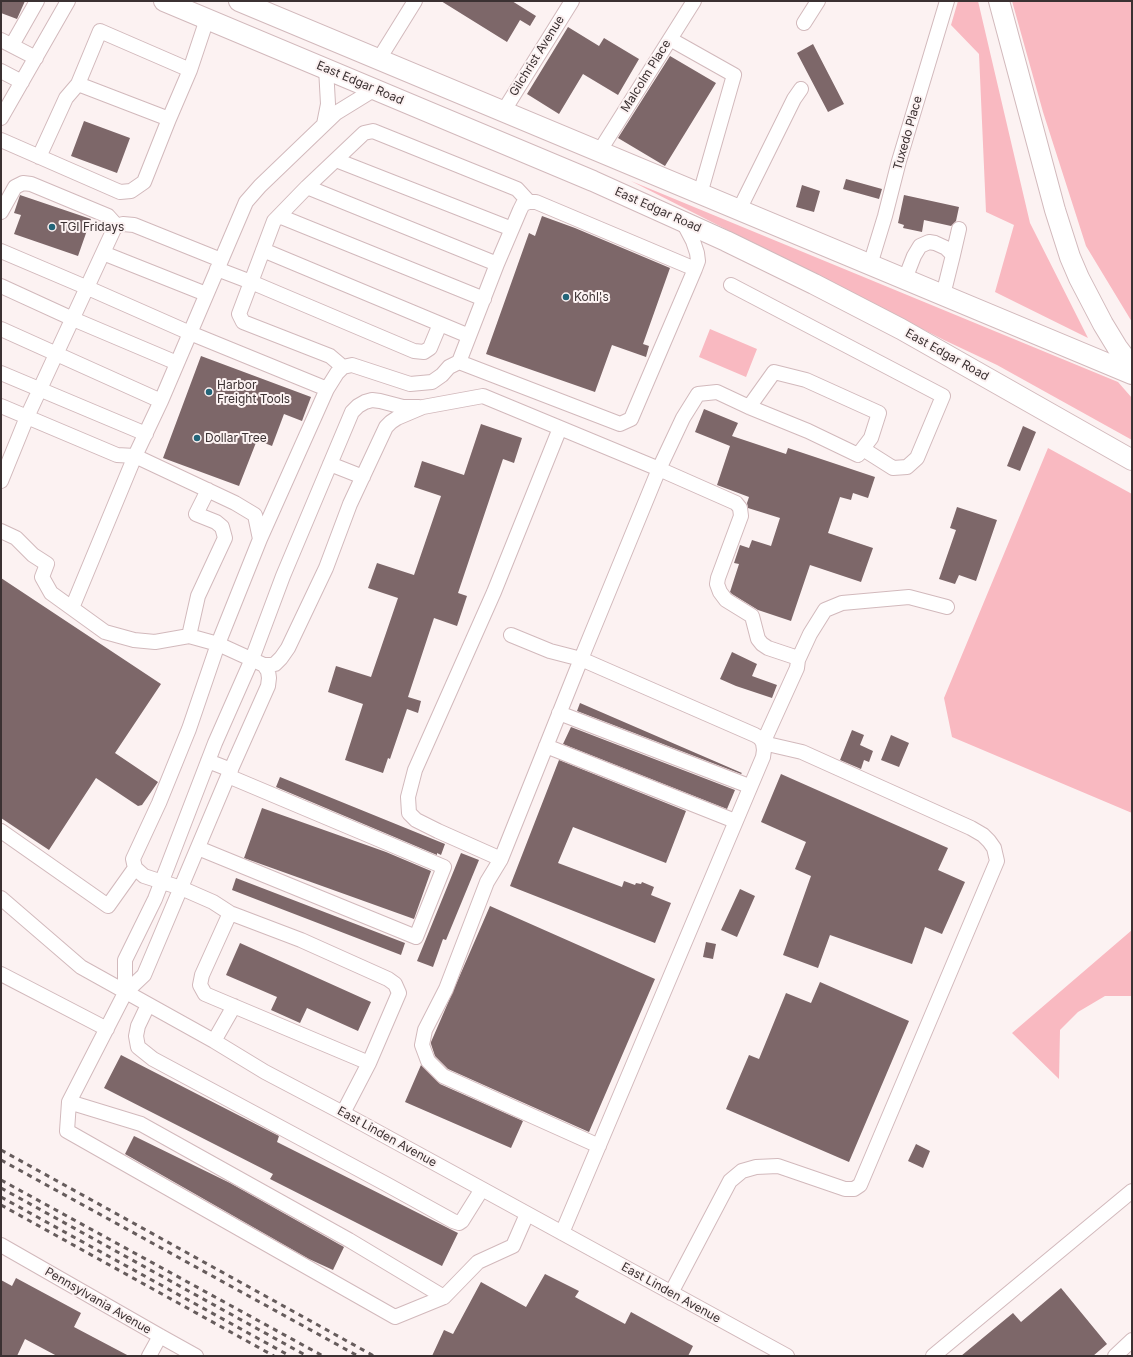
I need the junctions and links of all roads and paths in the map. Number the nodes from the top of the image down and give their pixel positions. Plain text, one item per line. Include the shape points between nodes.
1 (37, 1) edge
2 (68, 1) edge
3 (164, 1) edge
4 (240, 1) edge
5 (415, 1) edge
6 (572, 1) edge
7 (694, 1) edge
8 (818, 1) edge
9 (947, 1) edge
10 (999, 1) edge
11 (207, 19) junction
12 (804, 23) dead end
13 (670, 39) junction
14 (6, 43) edge
15 (36, 58) junction
16 (379, 59) junction
17 (326, 68) junction
18 (190, 70) junction
19 (1, 71) edge
20 (22, 82) junction
21 (78, 84) junction
22 (375, 89) junction
23 (801, 89) dead end
24 (504, 112) junction
25 (1, 118) edge
26 (169, 119) junction
27 (324, 124) junction
28 (1, 140) edge
29 (599, 152) junction
30 (39, 158) junction
31 (336, 160) junction
32 (307, 187) junction
33 (700, 194) junction
34 (529, 202) junction
35 (739, 210) junction
36 (1, 212) edge
37 (279, 216) junction
38 (682, 220) junction
39 (118, 226) junction
40 (959, 228) dead end
41 (512, 229) junction
42 (263, 250) junction
43 (1, 251) edge
44 (103, 253) junction
45 (953, 255) junction
46 (219, 264) junction
47 (497, 264) junction
48 (870, 265) junction
49 (694, 269) junction
50 (905, 279) junction
51 (251, 282) junction
52 (732, 285) dead end
53 (1, 286) edge
54 (88, 288) junction
55 (206, 294) junction
56 (943, 295) junction
57 (484, 299) junction
58 (73, 319) junction
59 (440, 324) junction
60 (1, 329) edge
61 (190, 333) junction
62 (469, 336) junction
63 (56, 354) junction
64 (459, 362) junction
65 (177, 363) junction
66 (343, 367) junction
67 (1132, 367) edge
68 (1, 373) edge
69 (1132, 374) edge
70 (327, 389) junction
71 (40, 390) junction
72 (161, 401) junction
73 (1, 406) edge
74 (423, 407) junction
75 (749, 407) junction
76 (27, 417) junction
77 (560, 428) junction
78 (146, 434) junction
79 (863, 449) junction
80 (135, 456) junction
81 (1132, 460) edge
82 (330, 464) junction
83 (659, 469) junction
84 (363, 477) junction
85 (1, 481) edge
86 (208, 490) junction
87 (1, 531) edge
88 (260, 539) junction
89 (947, 607) dead end
90 (72, 608) junction
91 (511, 635) dead end
92 (189, 636) junction
93 (218, 644) junction
94 (581, 659) junction
95 (798, 660) junction
96 (258, 662) junction
97 (559, 713) junction
98 (763, 743) junction
99 (546, 746) junction
100 (208, 761) junction
101 (230, 773) junction
102 (750, 786) junction
103 (735, 821) junction
104 (1, 831) edge
105 (198, 848) junction
106 (501, 859) junction
107 (135, 868) junction
108 (161, 881) junction
109 (181, 888) junction
110 (1, 898) edge
111 (230, 913) junction
112 (1, 974) edge
113 (125, 993) junction
114 (148, 1005) junction
115 (234, 1006) junction
116 (107, 1029) junction
117 (214, 1041) junction
118 (369, 1064) junction
119 (69, 1102) junction
120 (343, 1112) junction
121 (599, 1146) junction
122 (482, 1189) junction
123 (1132, 1191) edge
124 (527, 1214) junction
125 (562, 1233) junction
126 (1, 1245) edge
127 (671, 1293) junction
128 (444, 1298) junction
129 (160, 1336) junction
130 (1132, 1340) edge
131 (149, 1356) edge
132 (196, 1356) edge
133 (787, 1356) edge
134 (933, 1356) edge
135 (1115, 1356) edge

1 - 14 street
2 - 15 street
3 - 11 highway, East Edgar Road
4 - 16 highway
5 - 16 street
6 - 24 street, Gilchrist Avenue
7 - 13 street, Malcolm Place
8 - 12 street
9 - 48 street, Tuxedo Place
10 - 67 highway via 1070,257 1090,301
11 - 17 highway, East Edgar Road
11 - 18 street
13 - 29 street, Malcolm Place
13 - 33 street via 734,75
14 - 15 street
15 - 20 street
16 - 24 highway
17 - 22 highway, East Edgar Road
17 - 27 street via 328,104
18 - 21 street via 100,31
18 - 26 street
19 - 20 street
20 - 25 street
21 - 26 street
21 - 30 street via 66,98
22 - 27 street via 336,112
22 - 38 highway, East Edgar Road
23 - 35 street
24 - 29 highway
26 - 30 street via 144,182 131,191 120,192
27 - 46 street via 246,202
28 - 30 street
29 - 33 highway
31 - 32 street
31 - 34 street via 364,133 373,131 517,189
31 - 41 street
32 - 37 street
32 - 47 street
33 - 35 highway
34 - 41 street via 523,204
34 - 49 street via 536,202
35 - 48 highway
36 - 39 street via 15,188 23,183 108,216
37 - 42 street via 274,221
37 - 57 street
38 - 49 street via 697,253 698,261
38 - 81 highway, East Edgar Road via 901,329
39 - 44 street via 114,229
39 - 46 street via 134,225
40 - 45 street
41 - 47 street
42 - 51 street
42 - 59 street
43 - 54 street
44 - 54 street
44 - 55 street
45 - 50 street via 936,243 930,242 920,246
45 - 56 street
46 - 51 street
46 - 55 street
47 - 57 street
48 - 50 highway
49 - 64 street via 631,419 620,424
50 - 56 highway
51 - 59 street via 414,351 424,352 430,348
51 - 66 street via 239,314 243,322 330,356
52 - 79 street via 943,396 917,458 907,467 893,468
53 - 58 street
54 - 58 street
54 - 61 street
55 - 61 street
56 - 69 highway
57 - 62 street
58 - 63 street
58 - 65 street
59 - 62 street
60 - 63 street
61 - 65 street
61 - 70 street
62 - 64 street
63 - 71 street
63 - 72 street
64 - 66 street via 432,382 420,384 410,384 352,365
65 - 72 street
66 - 70 street
68 - 71 street
70 - 88 street
71 - 76 street
71 - 78 street
72 - 78 street
73 - 76 street
74 - 77 street via 482,396
74 - 82 street via 403,407 372,400 364,402 352,412
74 - 84 street via 396,418 386,427
75 - 79 street via 858,455
75 - 79 street via 774,372 806,380 879,413 871,438
75 - 83 street via 717,392 698,394 683,418
76 - 80 street via 117,455
76 - 85 street
77 - 83 street
77 - 106 street via 494,592 415,770 408,797 409,813 416,820
78 - 80 street
80 - 86 street
80 - 90 street
82 - 84 street
82 - 96 street via 283,576
83 - 94 street
83 - 95 street via 736,503 740,508 741,516 718,578 720,592 726,600 752,616 758,639 762,644
84 - 96 street via 326,568 288,648 275,664
86 - 88 street via 255,515
86 - 92 street via 196,514 222,526 225,538 198,596
87 - 90 street via 16,538 33,555 47,564 42,577 51,593
88 - 93 street
89 - 95 street via 908,597 842,603 825,610
90 - 92 street via 105,632 134,640 155,642
91 - 94 street via 550,651
92 - 93 street
93 - 96 street
93 - 107 street via 189,729 133,860
94 - 97 street
94 - 98 street via 755,735
95 - 98 street via 797,668
96 - 100 street
96 - 101 street via 268,671 268,686
97 - 99 street
97 - 102 street
98 - 102 street via 763,757
98 - 127 street via 802,752 971,828 989,841 994,848 997,861 860,1185 854,1189 845,1189 778,1166 756,1167 742,1172 730,1181
99 - 103 street
99 - 106 street
100 - 101 street
100 - 108 street
101 - 105 street
101 - 105 street via 444,867 416,937
102 - 103 street
103 - 121 street
104 - 107 street via 108,906
105 - 109 street
106 - 121 street via 487,882 446,989 425,1030 422,1045 428,1061 443,1076
107 - 108 street via 144,876
108 - 109 street
108 - 113 street via 125,960
109 - 111 street via 213,902
109 - 113 street via 144,975
110 - 113 street, East Linden Avenue via 81,967
111 - 115 street via 200,985 206,994
111 - 118 street via 301,940 395,984 399,993
112 - 116 street
113 - 114 street, East Linden Avenue
113 - 116 street
114 - 117 street, East Linden Avenue
114 - 122 street via 136,1036 138,1046 153,1059 452,1221 462,1221
115 - 117 street
115 - 118 street
116 - 119 street
117 - 120 street, East Linden Avenue via 265,1072
118 - 120 street
119 - 128 street via 142,1124 349,1240
119 - 128 street via 67,1131 395,1317
120 - 122 street, East Linden Avenue
121 - 125 street
122 - 124 street, East Linden Avenue
123 - 134 street
124 - 125 street, East Linden Avenue
124 - 128 street via 513,1246 478,1262
125 - 127 street, East Linden Avenue
126 - 129 street, Pennsylvania Avenue
127 - 133 street, East Linden Avenue
129 - 131 street
129 - 132 street, Pennsylvania Avenue
130 - 135 street

